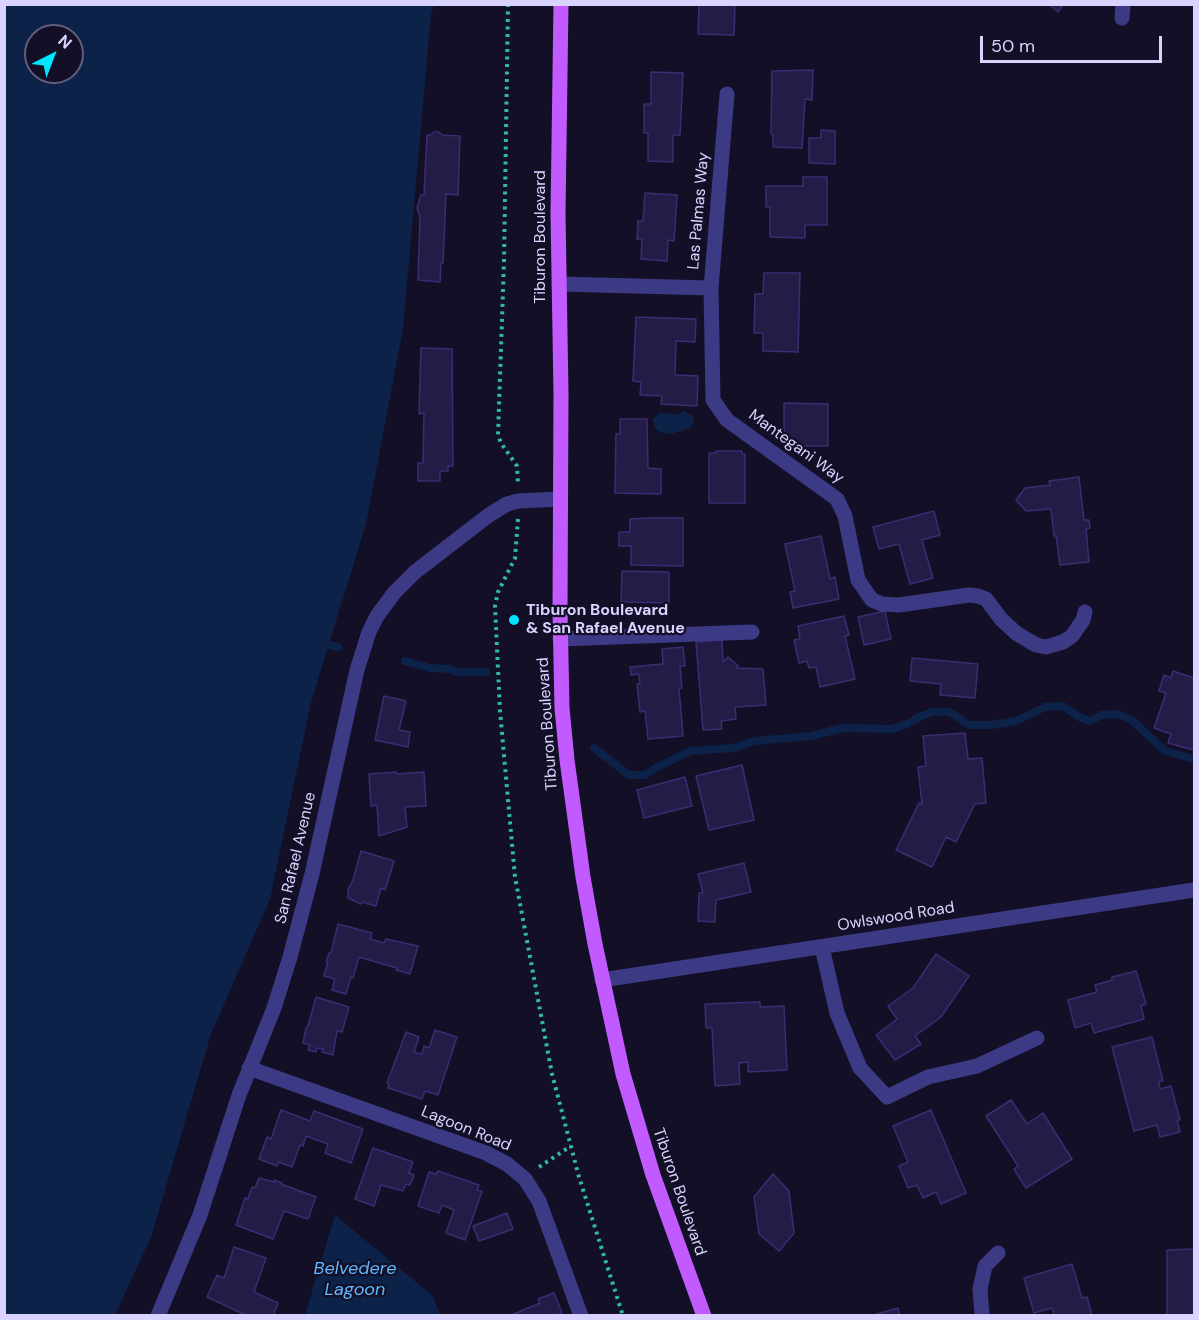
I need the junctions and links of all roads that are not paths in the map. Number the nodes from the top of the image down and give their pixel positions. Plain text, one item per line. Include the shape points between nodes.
1 (561, 4) edge
2 (727, 94) dead end
3 (559, 284) junction
4 (711, 288) junction
5 (560, 500) junction
6 (1085, 612) dead end
7 (752, 632) dead end
8 (560, 639) junction
9 (1194, 890) edge
10 (822, 947) junction
11 (602, 980) junction
12 (1037, 1038) dead end
13 (249, 1068) junction
14 (998, 1253) dead end
15 (158, 1316) edge
16 (581, 1316) edge
17 (704, 1316) edge
18 (982, 1316) edge

1 - 3 main road, Tiburon Boulevard
2 - 4 street, Las Palmas Way
3 - 4 street, Las Palmas Way
3 - 5 main road, Tiburon Boulevard
4 - 6 street, Mantegani Way via 713,400 727,420 837,499 858,580 872,600 899,605 978,596 986,599 1016,633 1046,647 1072,636
5 - 8 main road, Tiburon Boulevard
5 - 13 street, San Rafael Avenue via 518,501 498,509 415,573 377,616 357,670 298,930 274,1008
7 - 8 street
8 - 11 main road, Tiburon Boulevard via 570,786
9 - 10 street, Owlswood Road
10 - 11 street, Owlswood Road
10 - 12 street via 837,1013 860,1068 887,1097 928,1077 977,1066
11 - 17 main road, Tiburon Boulevard via 637,1125
13 - 15 street, San Rafael Avenue via 194,1231
13 - 16 street, Lagoon Road via 507,1164 525,1179 542,1208
14 - 18 street via 985,1266 980,1289

